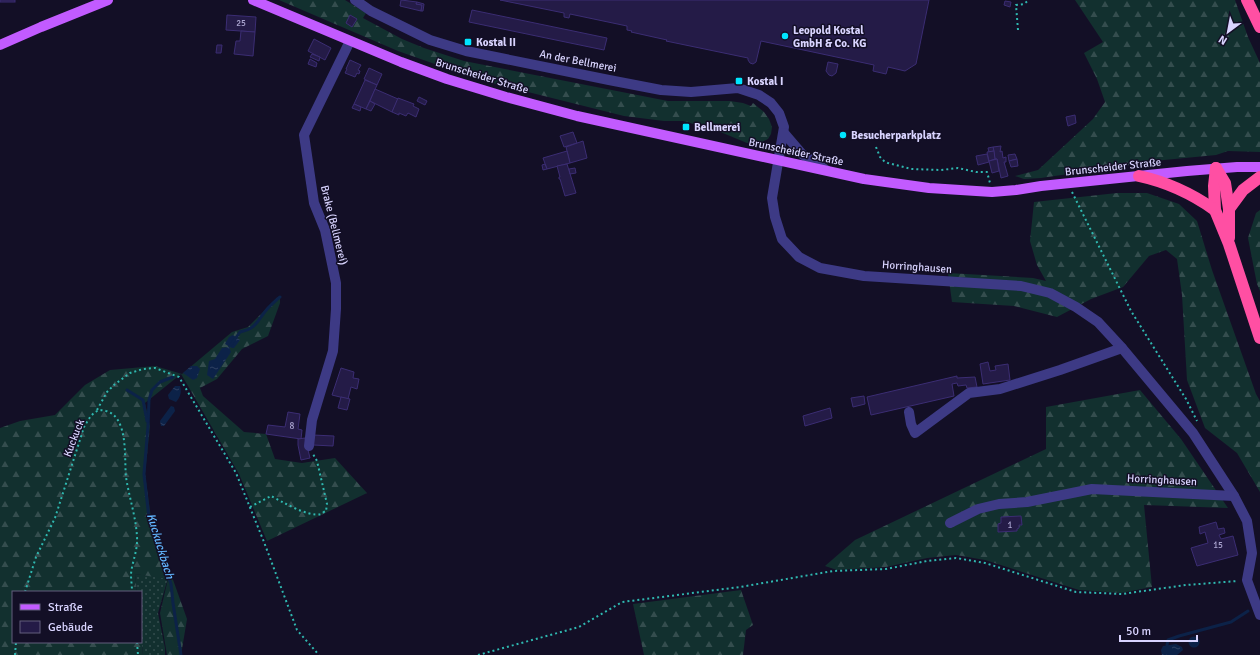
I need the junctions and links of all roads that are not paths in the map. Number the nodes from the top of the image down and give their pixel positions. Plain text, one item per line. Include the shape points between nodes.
1 (108, 0) edge
2 (253, 0) edge
3 (355, 0) edge
4 (1247, 0) edge
5 (1260, 28) edge
6 (350, 41) junction
7 (0, 45) edge
8 (784, 133) junction
9 (779, 160) junction
10 (1260, 167) edge
11 (1216, 168) junction
12 (826, 170) junction
13 (1139, 176) junction
14 (1260, 177) edge
15 (1229, 209) junction
16 (1214, 210) junction
17 (1229, 244) junction
18 (1260, 338) edge
19 (1122, 348) junction
20 (909, 412) dead end
21 (309, 446) road end
22 (1234, 496) junction
23 (950, 523) dead end
24 (1260, 615) edge

1 - 7 main road
2 - 6 main road, Brunscheider Straße
3 - 8 street, An der Bellmerei via 371,11 430,40 466,51 661,90 691,92 731,88 750,91 771,104 779,113
4 - 5 highway
6 - 9 main road, Brunscheider Straße via 447,79 542,107
6 - 21 street, Brake (Bellmerei) via 304,136 314,203 325,230 336,283 332,351 312,420
8 - 9 street, An der Bellmerei
8 - 12 street, An der Bellmerei via 802,154
9 - 12 main road, Brunscheider Straße
9 - 19 street, Horringhausen via 772,198 775,217 782,239 799,257 820,268 856,275 1021,286 1050,293 1098,322
10 - 11 main road, Brunscheider Straße
11 - 13 main road, Brunscheider Straße
11 - 15 highway via 1225,183
11 - 16 highway
12 - 13 main road, Brunscheider Straße via 864,179 929,188 992,192
13 - 16 highway via 1181,189
14 - 15 highway via 1242,190
15 - 17 highway
16 - 17 highway
17 - 18 highway
19 - 20 street via 1000,388 969,393 915,433
19 - 22 street, Horringhausen via 1193,433
22 - 23 street, Horringhausen via 1092,489 978,509
22 - 24 street, Horringhausen via 1248,521 1252,553 1247,580

